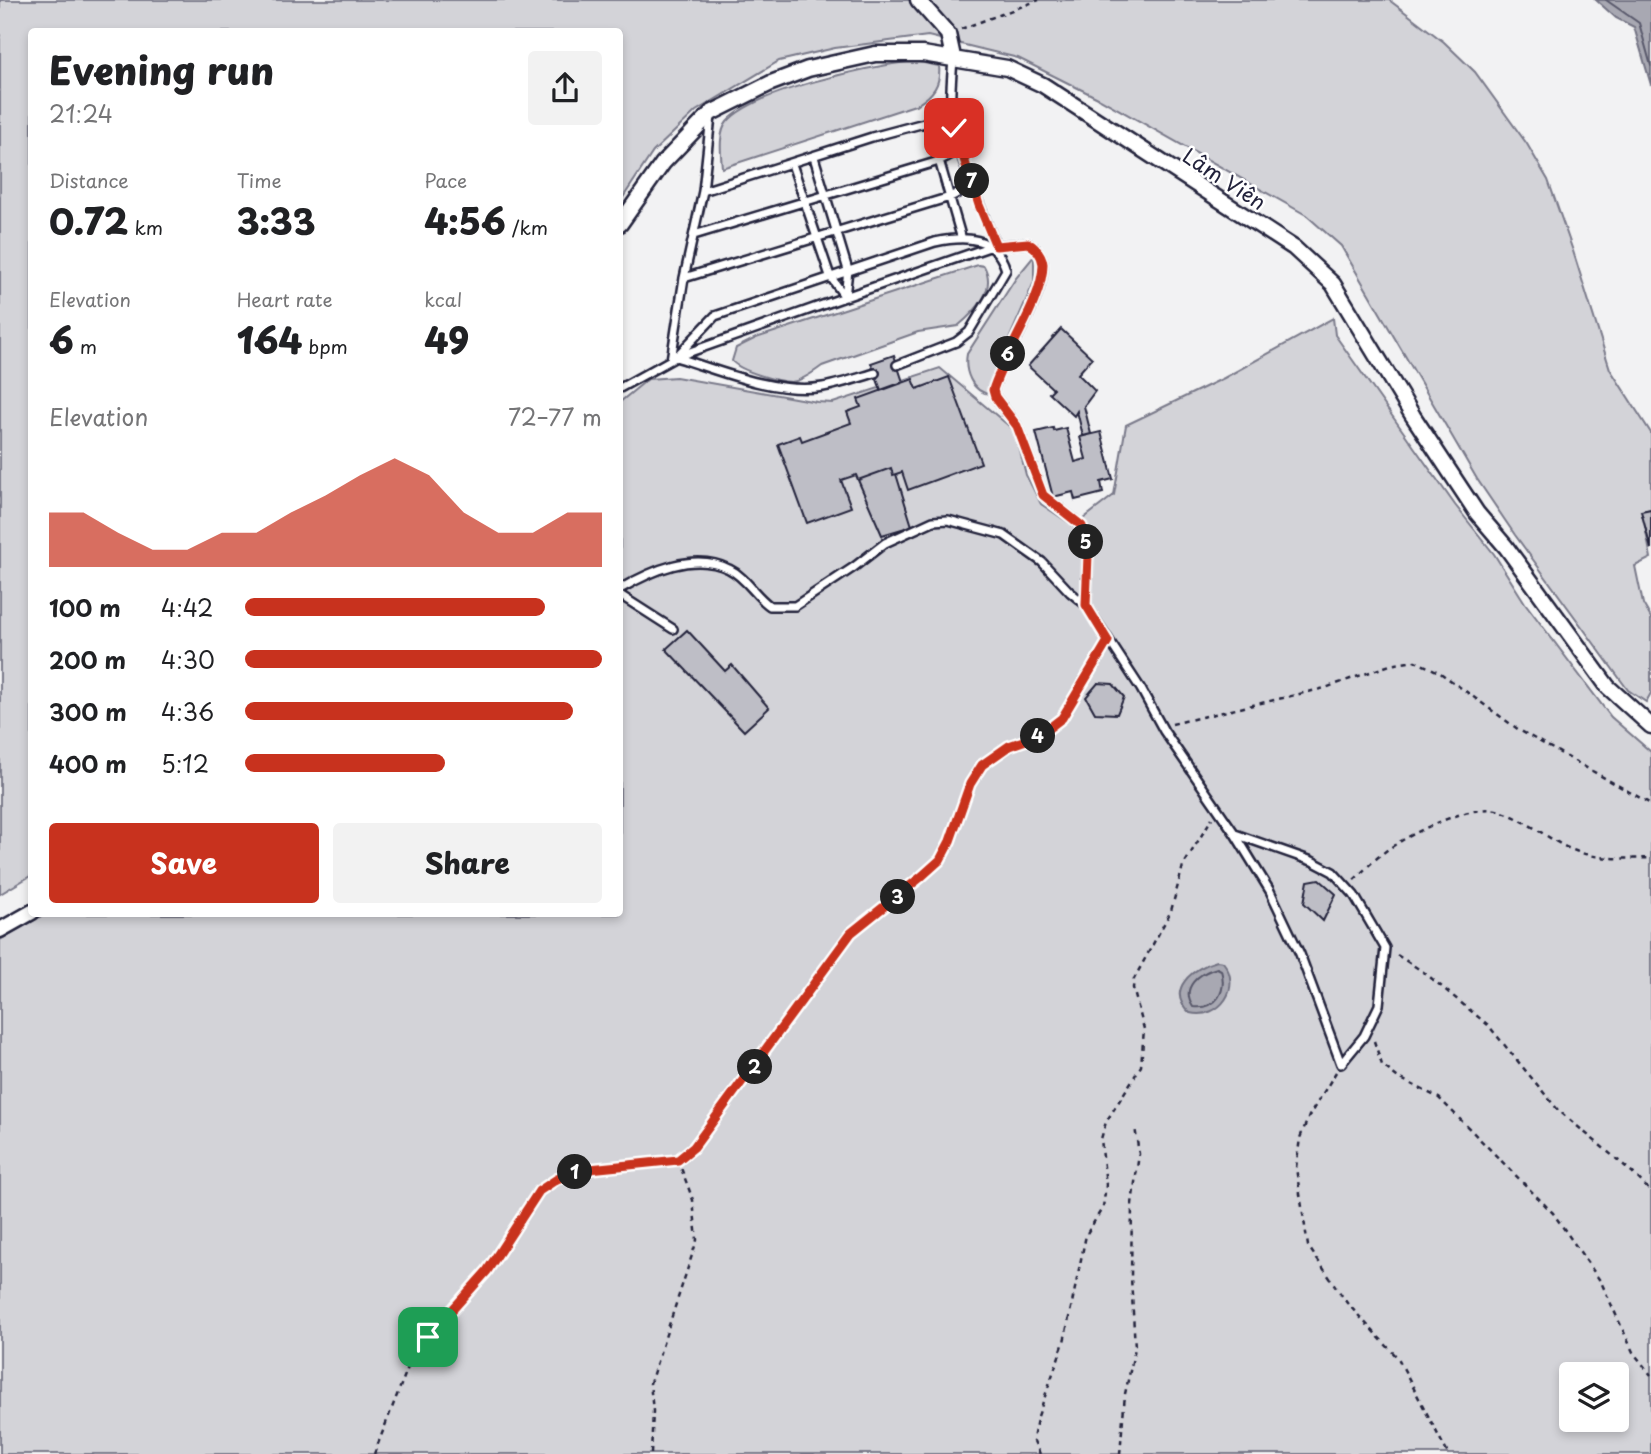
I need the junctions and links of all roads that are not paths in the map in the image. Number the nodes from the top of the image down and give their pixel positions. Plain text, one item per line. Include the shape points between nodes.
1 (918, 0) edge
2 (953, 57) junction
3 (952, 111) junction
4 (711, 113) junction
5 (928, 122) junction
6 (961, 149) junction
7 (814, 156) junction
8 (939, 160) junction
9 (792, 164) junction
10 (974, 185) junction
11 (703, 191) junction
12 (827, 196) junction
13 (950, 197) junction
14 (805, 203) junction
15 (623, 220) edge
16 (837, 232) junction
17 (694, 235) junction
18 (961, 236) junction
19 (817, 239) junction
20 (994, 246) junction
21 (848, 270) junction
22 (830, 276) junction
23 (684, 278) junction
24 (845, 298) junction
25 (673, 359) junction
26 (897, 365) dead end
27 (875, 373) dead end
28 (623, 386) edge
29 (623, 587) edge
30 (623, 597) edge
31 (1086, 605) junction
32 (673, 629) dead end
33 (1651, 726) edge
34 (1236, 834) junction
35 (28, 914) edge
36 (0, 930) edge

1 - 2 street via 948,34
2 - 3 lane
2 - 4 street, Lâm Viên via 874,54 821,66 771,83
2 - 33 street, Lâm Viên via 1007,68 1043,85 1308,259 1333,285 1477,513 1608,687
3 - 5 lane
3 - 6 lane
4 - 11 lane
4 - 15 street, Lâm Viên via 663,163
5 - 7 lane
5 - 8 lane
6 - 8 lane
6 - 10 lane
7 - 9 lane
7 - 12 lane
8 - 12 lane
8 - 13 lane
9 - 11 lane
9 - 14 lane
10 - 13 lane
10 - 20 lane
11 - 17 lane
12 - 14 lane
12 - 16 lane
13 - 16 lane
13 - 18 lane
14 - 17 lane
14 - 19 lane
16 - 19 lane
16 - 21 lane
17 - 23 lane
18 - 20 lane
18 - 21 lane
19 - 22 lane
19 - 23 lane
20 - 24 lane
20 - 26 lane via 1006,270 969,332 956,342
20 - 31 lane via 1028,243 1043,262 1040,285 993,390 1017,426 1043,495 1082,526 1088,555
21 - 22 lane
21 - 24 lane
22 - 24 lane
22 - 25 lane via 715,316
23 - 25 lane
24 - 25 lane
25 - 27 lane via 788,387 822,387
25 - 28 lane
29 - 31 lane via 683,563 710,563 730,569 770,607 795,606 885,542 933,521 948,520 1004,535 1042,562
30 - 32 lane
31 - 34 lane
34 - 34 lane via 1333,872 1385,948 1379,1005 1341,1063 1283,918
35 - 36 street

